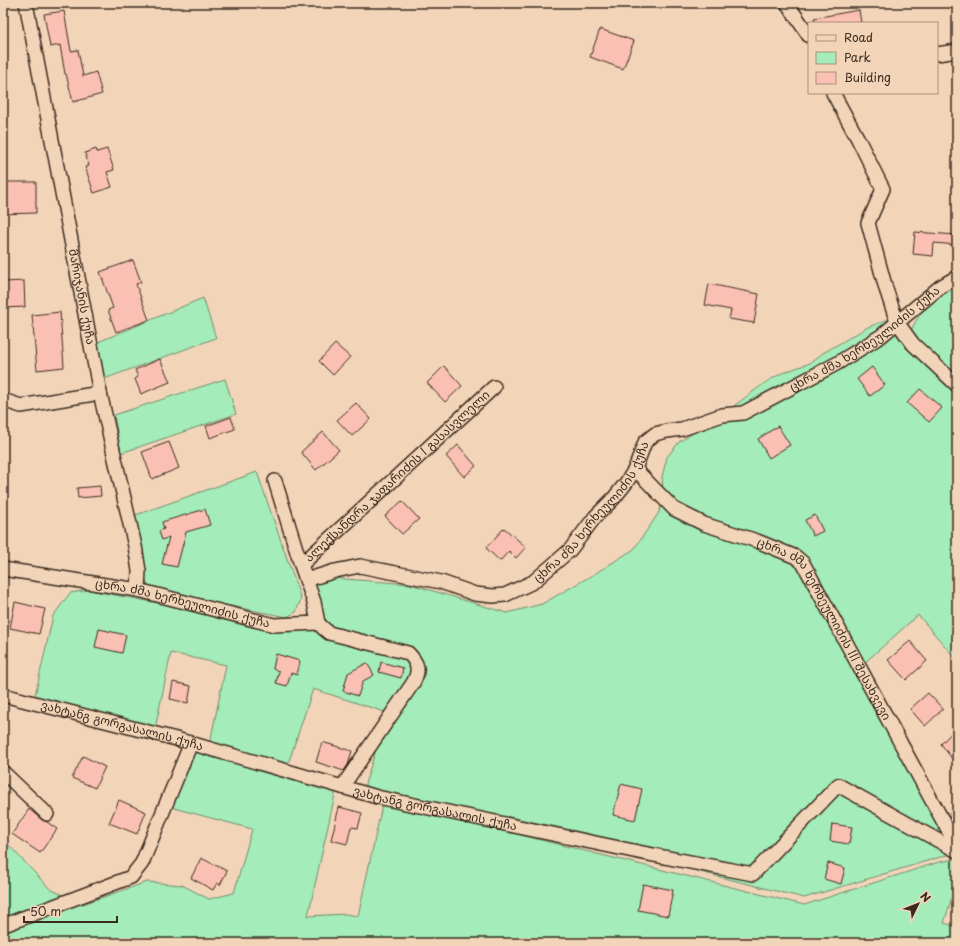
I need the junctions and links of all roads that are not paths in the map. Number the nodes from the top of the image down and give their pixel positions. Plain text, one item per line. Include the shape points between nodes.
1 (26, 3) edge
2 (787, 3) edge
3 (808, 34) edge
4 (957, 51) edge
5 (938, 54) edge
6 (834, 94) edge
7 (957, 277) edge
8 (897, 322) junction
9 (957, 385) edge
10 (494, 387) dead end
11 (100, 394) junction
12 (3, 400) edge
13 (635, 469) junction
14 (275, 481) dead end
15 (301, 565) junction
16 (3, 569) edge
17 (306, 580) junction
18 (138, 590) junction
19 (318, 623) junction
20 (3, 695) edge
21 (191, 744) junction
22 (3, 772) edge
23 (342, 787) junction
24 (48, 814) dead end
25 (957, 848) edge
26 (957, 851) edge
27 (7, 924) dead end

1 - 11 street, მარიჯანის ქუჩა
2 - 3 street
4 - 5 street
6 - 8 street via 883,189 868,223
7 - 8 street, ცხრა ძმა ხერხეულიძის ქუჩა via 940,287
8 - 9 street via 913,344
8 - 13 street, ცხრა ძმა ხერხეულიძის ქუჩა via 836,364 743,413 722,415 682,429 655,434 645,442
10 - 15 street, ალექსანდრა ჯაფარიძის I გასასვლელი
11 - 12 street via 21,406
11 - 18 street, მარიჯანის ქუჩა via 135,546 139,571
13 - 17 street, ცხრა ძმა ხერხეულიძის ქუჩა via 570,550 533,582 505,595 475,594 441,582 360,566 335,570
13 - 25 street, ცხრა ძმა ხერხეულიძის III შესახვევი via 674,509 704,524 796,556 803,563
14 - 15 street
15 - 17 street
16 - 18 street, ცხრა ძმა ხერხეულიძის ქუჩა
17 - 19 street
18 - 19 street, ცხრა ძმა ხერხეულიძის ქუჩა via 274,624
19 - 23 street via 329,633 408,653 418,667 413,683
20 - 21 street, ვახტანგ გორგასალის ქუჩა
21 - 23 street, ვახტანგ გორგასალის ქუჩა
21 - 27 street via 142,863 132,877
22 - 24 street
23 - 26 street, ვახტანგ გორგასალის ქუჩა via 377,797 753,874 838,786

